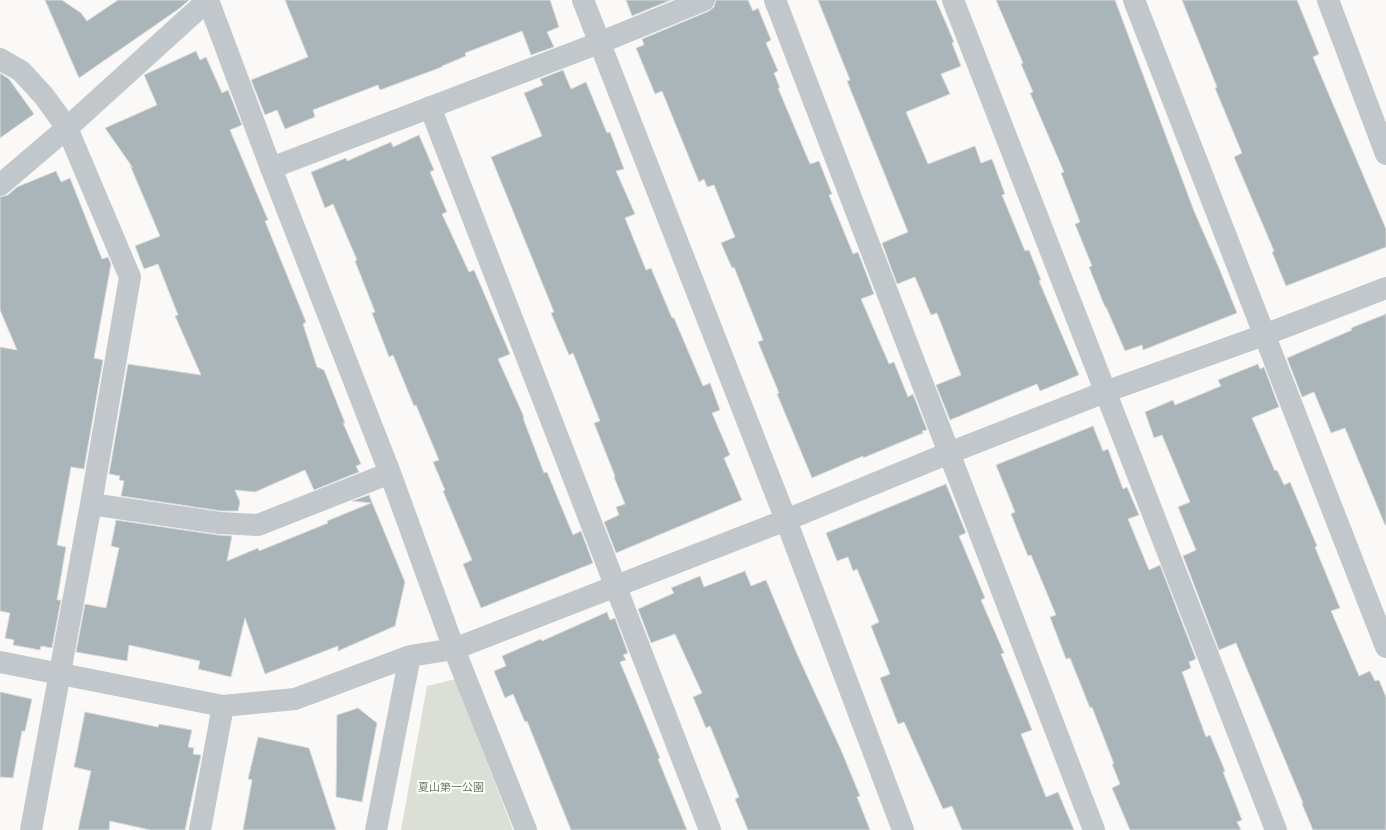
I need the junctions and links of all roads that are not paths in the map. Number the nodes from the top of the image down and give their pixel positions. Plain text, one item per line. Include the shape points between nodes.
1 (208, 0) edge
2 (583, 0) edge
3 (704, 0) edge
4 (775, 0) edge
5 (953, 0) edge
6 (1134, 0) edge
7 (1328, 0) edge
8 (599, 43) junction
9 (0, 59) edge
10 (430, 107) junction
11 (67, 128) junction
12 (1386, 154) edge
13 (271, 168) junction
14 (0, 186) edge
15 (1386, 288) edge
16 (1264, 335) junction
17 (1106, 392) junction
18 (949, 453) junction
19 (390, 473) junction
20 (91, 504) junction
21 (786, 520) junction
22 (616, 586) junction
23 (1386, 647) edge
24 (454, 649) junction
25 (410, 656) junction
26 (0, 662) edge
27 (59, 674) junction
28 (223, 706) junction
29 (31, 830) edge
30 (200, 830) edge
31 (376, 830) edge
32 (526, 830) edge
33 (710, 830) edge
34 (903, 830) edge
35 (1094, 830) edge
36 (1276, 830) edge

1 - 11 street
1 - 13 street
2 - 8 street
3 - 8 street
4 - 18 street
5 - 17 street
6 - 16 street
7 - 12 street
8 - 10 street
8 - 21 street
9 - 11 street via 21,71 44,96
10 - 13 street
10 - 22 street
11 - 14 street
11 - 20 street via 130,277
13 - 19 street
15 - 16 street
16 - 17 street
16 - 23 street
17 - 18 street
17 - 36 street
18 - 21 street
18 - 35 street
19 - 20 street via 258,525 220,523
19 - 24 street
20 - 27 street
21 - 22 street
21 - 34 street
22 - 24 street
22 - 33 street
24 - 25 street
24 - 32 street
25 - 28 street via 295,699
25 - 31 street
26 - 27 street
27 - 28 street
27 - 29 street
28 - 30 street

